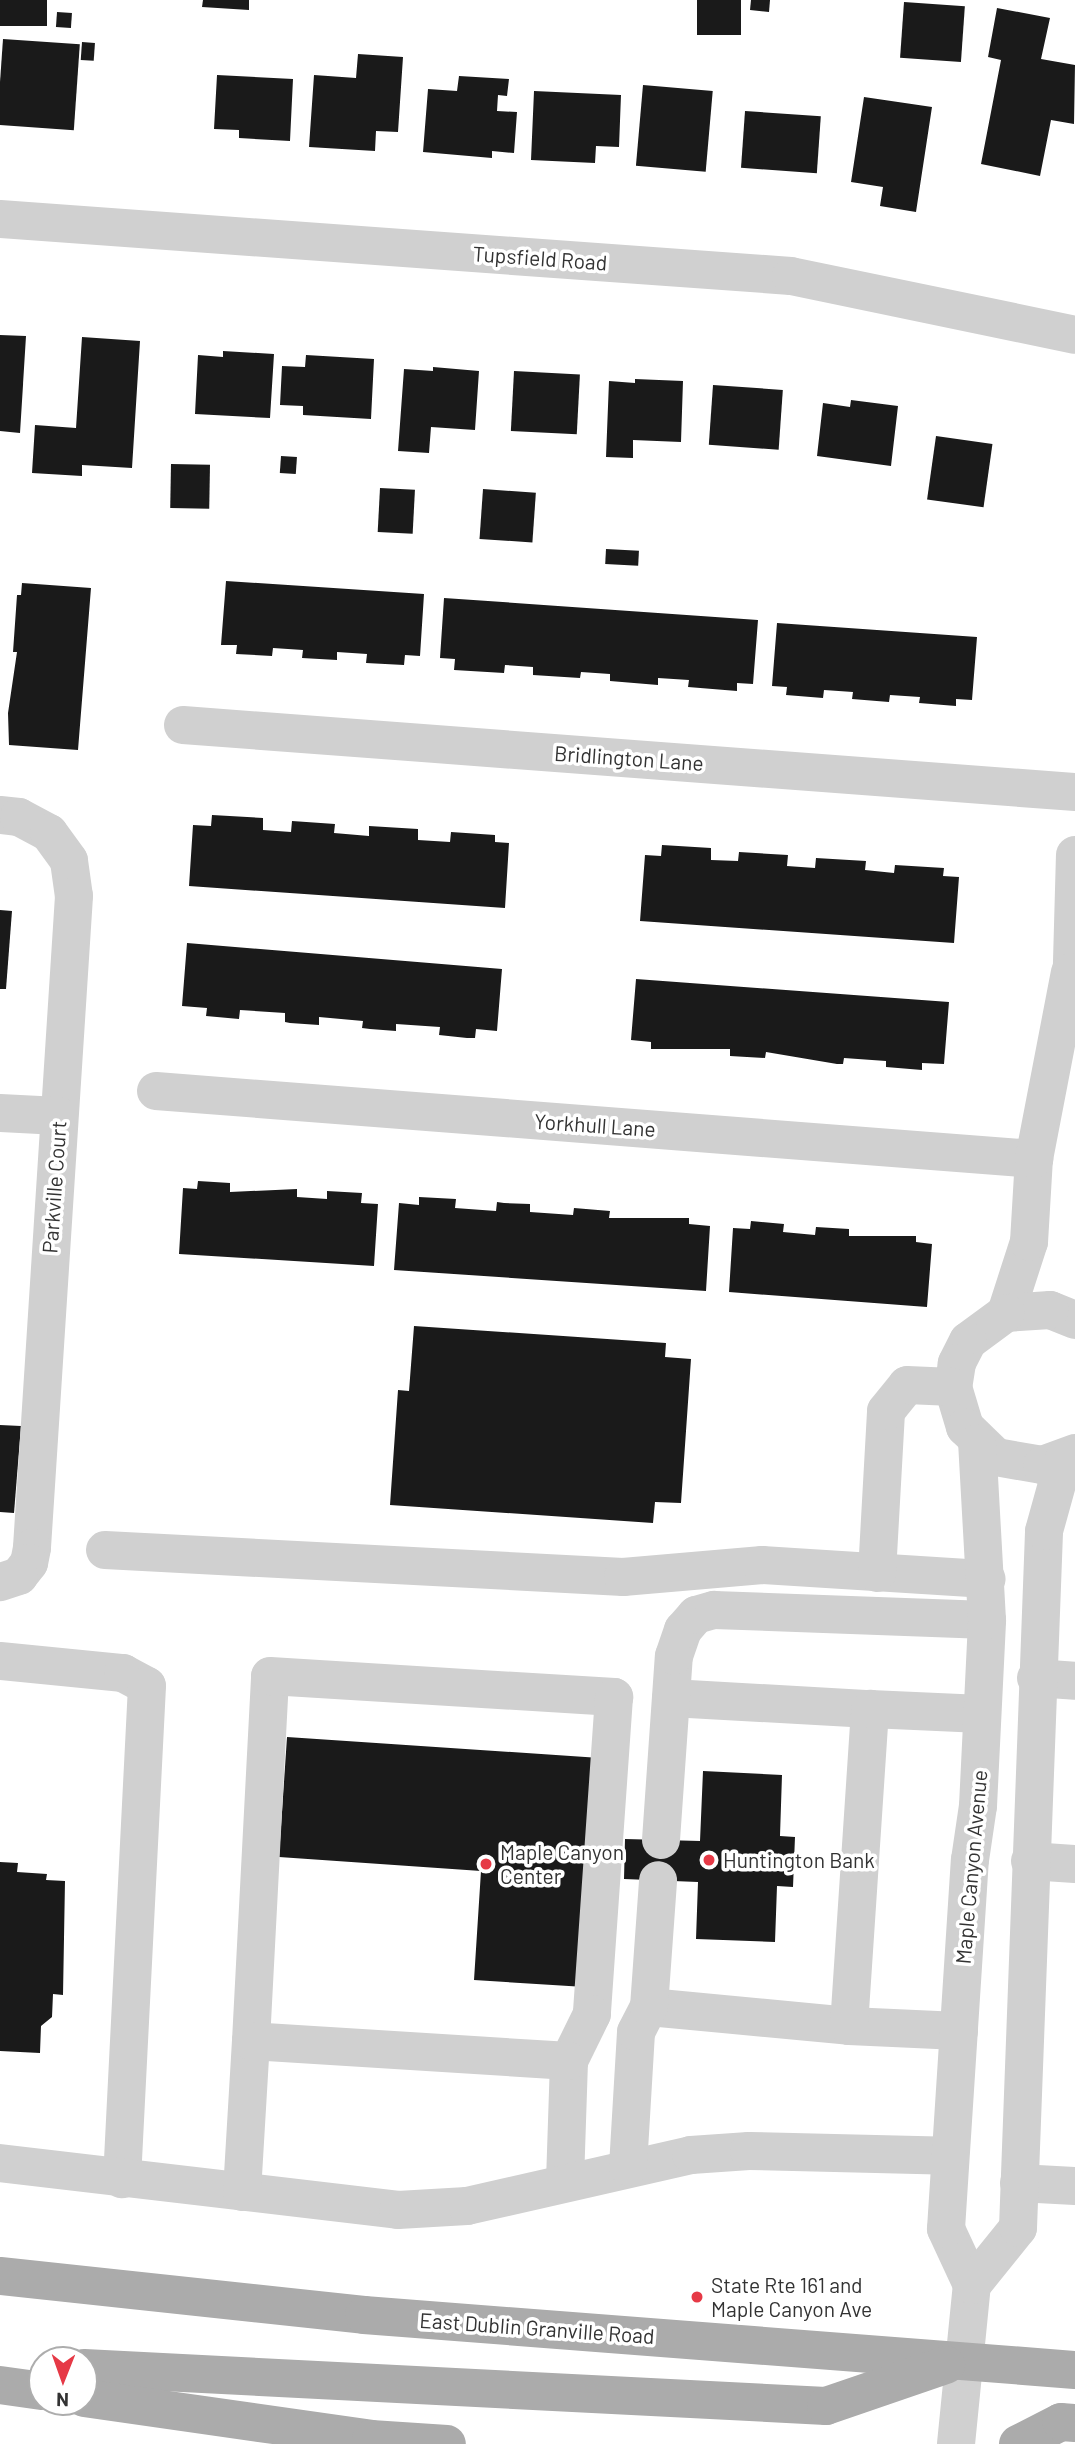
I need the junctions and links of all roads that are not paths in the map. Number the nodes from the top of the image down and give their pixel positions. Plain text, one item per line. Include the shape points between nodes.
1 (0, 219) edge
2 (1075, 335) edge
3 (183, 725) dead end
4 (1075, 792) edge
5 (0, 815) edge
6 (1075, 855) edge
7 (1070, 972) junction
8 (1075, 1051) edge
9 (156, 1091) dead end
10 (0, 1113) edge
11 (59, 1116) junction
12 (1034, 1158) junction
13 (1006, 1312) junction
14 (1075, 1320) edge
15 (953, 1387) junction
16 (977, 1443) junction
17 (1070, 1456) edge
18 (105, 1550) dead end
19 (877, 1573) junction
20 (987, 1579) junction
21 (0, 1582) edge
22 (987, 1620) junction
23 (0, 1661) edge
24 (1036, 1678) junction
25 (1075, 1681) edge
26 (671, 1698) junction
27 (870, 1709) junction
28 (982, 1714) junction
29 (661, 1840) dead end
30 (1030, 1861) junction
31 (1075, 1864) edge
32 (658, 1880) dead end
33 (649, 2007) junction
34 (849, 2026) junction
35 (959, 2031) junction
36 (251, 2041) junction
37 (569, 2061) junction
38 (948, 2156) junction
39 (0, 2163) edge
40 (628, 2167) junction
41 (122, 2179) junction
42 (565, 2183) junction
43 (1019, 2183) junction
44 (1075, 2186) edge
45 (242, 2192) junction
46 (0, 2276) edge
47 (972, 2285) junction
48 (961, 2360) junction
49 (0, 2364) edge
50 (28, 2365) edge
51 (98, 2369) edge
52 (1075, 2370) edge
53 (0, 2385) edge
54 (28, 2389) edge
55 (98, 2400) edge
56 (1075, 2423) edge
57 (447, 2444) edge
58 (956, 2444) edge
59 (1018, 2444) edge

1 - 2 street, Tupsfield Road via 791,276
3 - 4 street, Bridlington Lane
5 - 11 street, Parkville Court via 19,817 49,833 69,861 74,896
6 - 7 street
7 - 8 street
7 - 12 street
9 - 12 street, Yorkhull Lane
10 - 11 street
11 - 21 street, Parkville Court via 32,1548 29,1563 19,1576
12 - 13 street via 1029,1242
13 - 14 street via 1050,1310
13 - 15 street via 968,1341 957,1363
15 - 16 street via 956,1408
15 - 19 street via 907,1385 886,1411
16 - 17 street via 996,1457 1019,1464 1042,1465
16 - 20 street, Maple Canyon Avenue
17 - 24 street via 1044,1531
18 - 19 street via 623,1577 762,1565
19 - 20 street
20 - 22 street, Maple Canyon Avenue
22 - 26 street via 714,1610 696,1615 683,1630 674,1656
22 - 28 street, Maple Canyon Avenue
23 - 41 street via 124,1673 148,1686
24 - 25 street
24 - 30 street
26 - 27 street
26 - 29 street
27 - 28 street
27 - 34 street
28 - 35 street, Maple Canyon Avenue
30 - 31 street
30 - 43 street
32 - 33 street
33 - 34 street
33 - 40 street via 636,2032
34 - 35 street
35 - 38 street, Maple Canyon Avenue
36 - 37 street
36 - 37 street via 270,1676 614,1697 592,2014
36 - 45 street
37 - 42 street
38 - 40 street via 749,2151 691,2155
38 - 47 street, Maple Canyon Avenue via 946,2229
39 - 41 street
40 - 42 street
41 - 45 street
42 - 45 street via 467,2206 398,2210
43 - 44 street
43 - 47 street via 1018,2228
46 - 48 main road, East Dublin Granville Road via 363,2315
47 - 48 street
48 - 51 main road via 826,2406
48 - 52 main road, East Dublin Granville Road
48 - 58 street
49 - 50 main road
53 - 54 main road
55 - 57 main road via 371,2439
56 - 59 main road via 1061,2422

